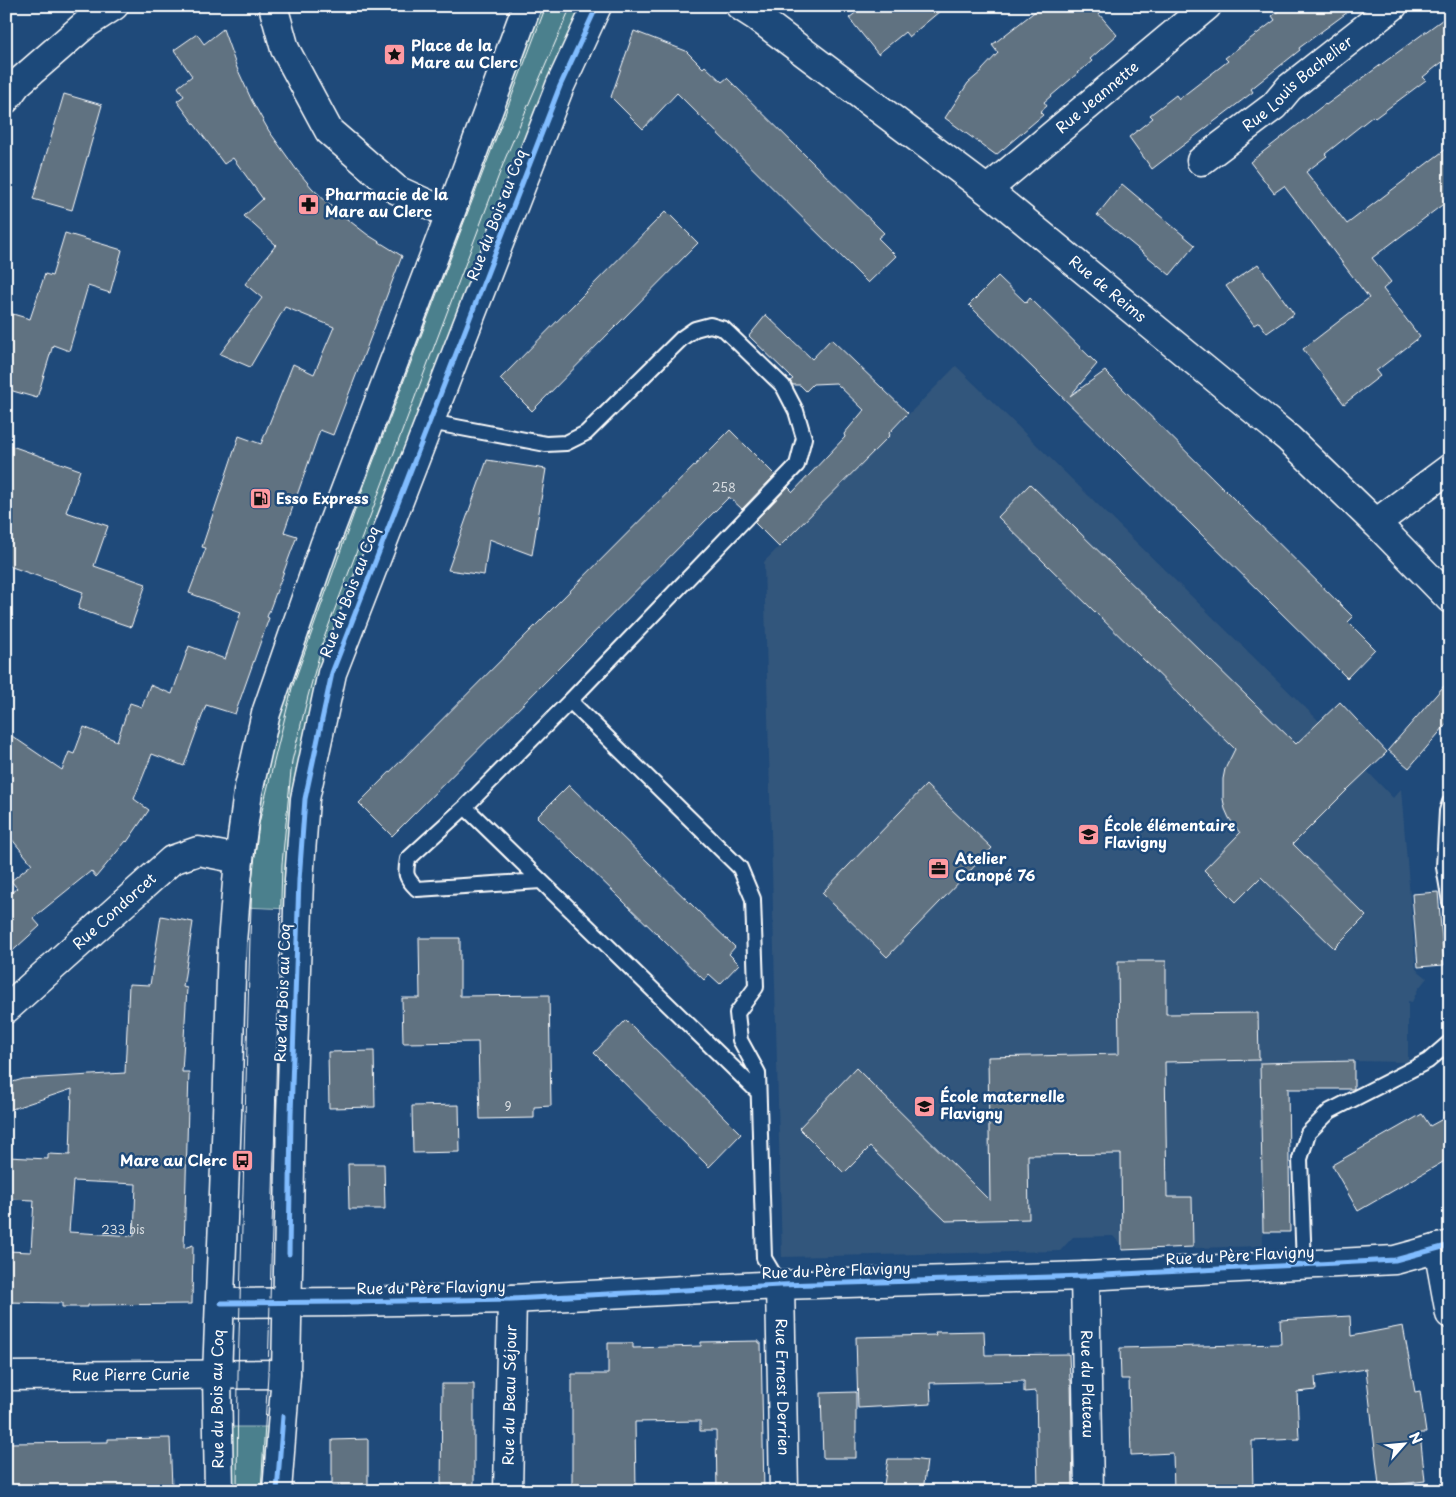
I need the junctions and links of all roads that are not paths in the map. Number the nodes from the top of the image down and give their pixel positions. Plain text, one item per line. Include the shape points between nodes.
1 (114, 6) edge
2 (273, 6) edge
3 (527, 6) edge
4 (596, 6) edge
5 (1207, 6) edge
6 (1393, 6) edge
7 (756, 10) edge
8 (6, 99) edge
9 (1201, 161) dead end
10 (987, 190) junction
11 (450, 214) junction
12 (430, 422) junction
13 (1450, 468) edge
14 (1376, 523) junction
15 (1450, 599) edge
16 (570, 701) junction
17 (1450, 802) edge
18 (465, 807) junction
19 (239, 859) junction
20 (541, 881) junction
21 (1450, 902) edge
22 (6, 1009) edge
23 (1450, 1042) edge
24 (758, 1092) junction
25 (1444, 1246) edge
26 (1304, 1265) junction
27 (1085, 1276) junction
28 (780, 1285) junction
29 (512, 1298) junction
30 (288, 1303) junction
31 (220, 1304) junction
32 (1450, 1314) edge
33 (286, 1374) junction
34 (218, 1375) junction
35 (6, 1376) edge
36 (219, 1491) edge
37 (277, 1491) edge
38 (508, 1491) edge
39 (784, 1491) edge
40 (1089, 1491) edge

1 - 8 street via 86,24 17,84
2 - 11 street via 285,49 330,131 397,190
3 - 11 street, Rue du Bois au Coq
4 - 12 street, Rue du Bois au Coq via 560,86
5 - 10 street, Rue Jeannette
6 - 9 street, Rue Louis Bachelier via 1289,88 1274,106
7 - 10 street, Rue de Reims
10 - 14 street, Rue de Reims via 1288,438
11 - 19 street, Rue du Bois au Coq via 324,546 266,713 248,792
12 - 16 lane via 546,444 566,443 586,433 682,338 695,329 710,326 724,329 783,386 796,411 804,438 797,465
12 - 30 street, Rue du Bois au Coq via 332,673 305,799 291,1115
13 - 14 street
14 - 15 street, Rue de Reims
16 - 18 lane
16 - 24 lane via 740,868 753,899 756,987 737,1013 740,1040 758,1073
17 - 21 lane via 1444,867
18 - 20 lane
18 - 20 lane via 408,859 408,880 417,888
19 - 22 street, Rue Condorcet via 198,851 172,860
19 - 31 street, Rue du Bois au Coq via 232,942
20 - 24 lane
23 - 26 lane via 1428,1061 1330,1111 1308,1133 1300,1159
24 - 28 lane via 764,1258
25 - 26 street, Rue du Père Flavigny via 1395,1260
25 - 32 street
26 - 27 street, Rue du Père Flavigny
27 - 28 street, Rue du Père Flavigny
27 - 40 street, Rue du Plateau
28 - 29 street, Rue du Père Flavigny
28 - 39 street, Rue Ernest Derrien
29 - 30 street, Rue du Père Flavigny
29 - 38 street, Rue du Beau Séjour
30 - 31 street, Rue du Père Flavigny
30 - 33 street, Rue du Bois au Coq
31 - 34 street, Rue du Bois au Coq
33 - 34 street, Rue Pierre Curie
33 - 37 street, Rue du Bois au Coq
34 - 35 street, Rue Pierre Curie
34 - 36 street, Rue du Bois au Coq

